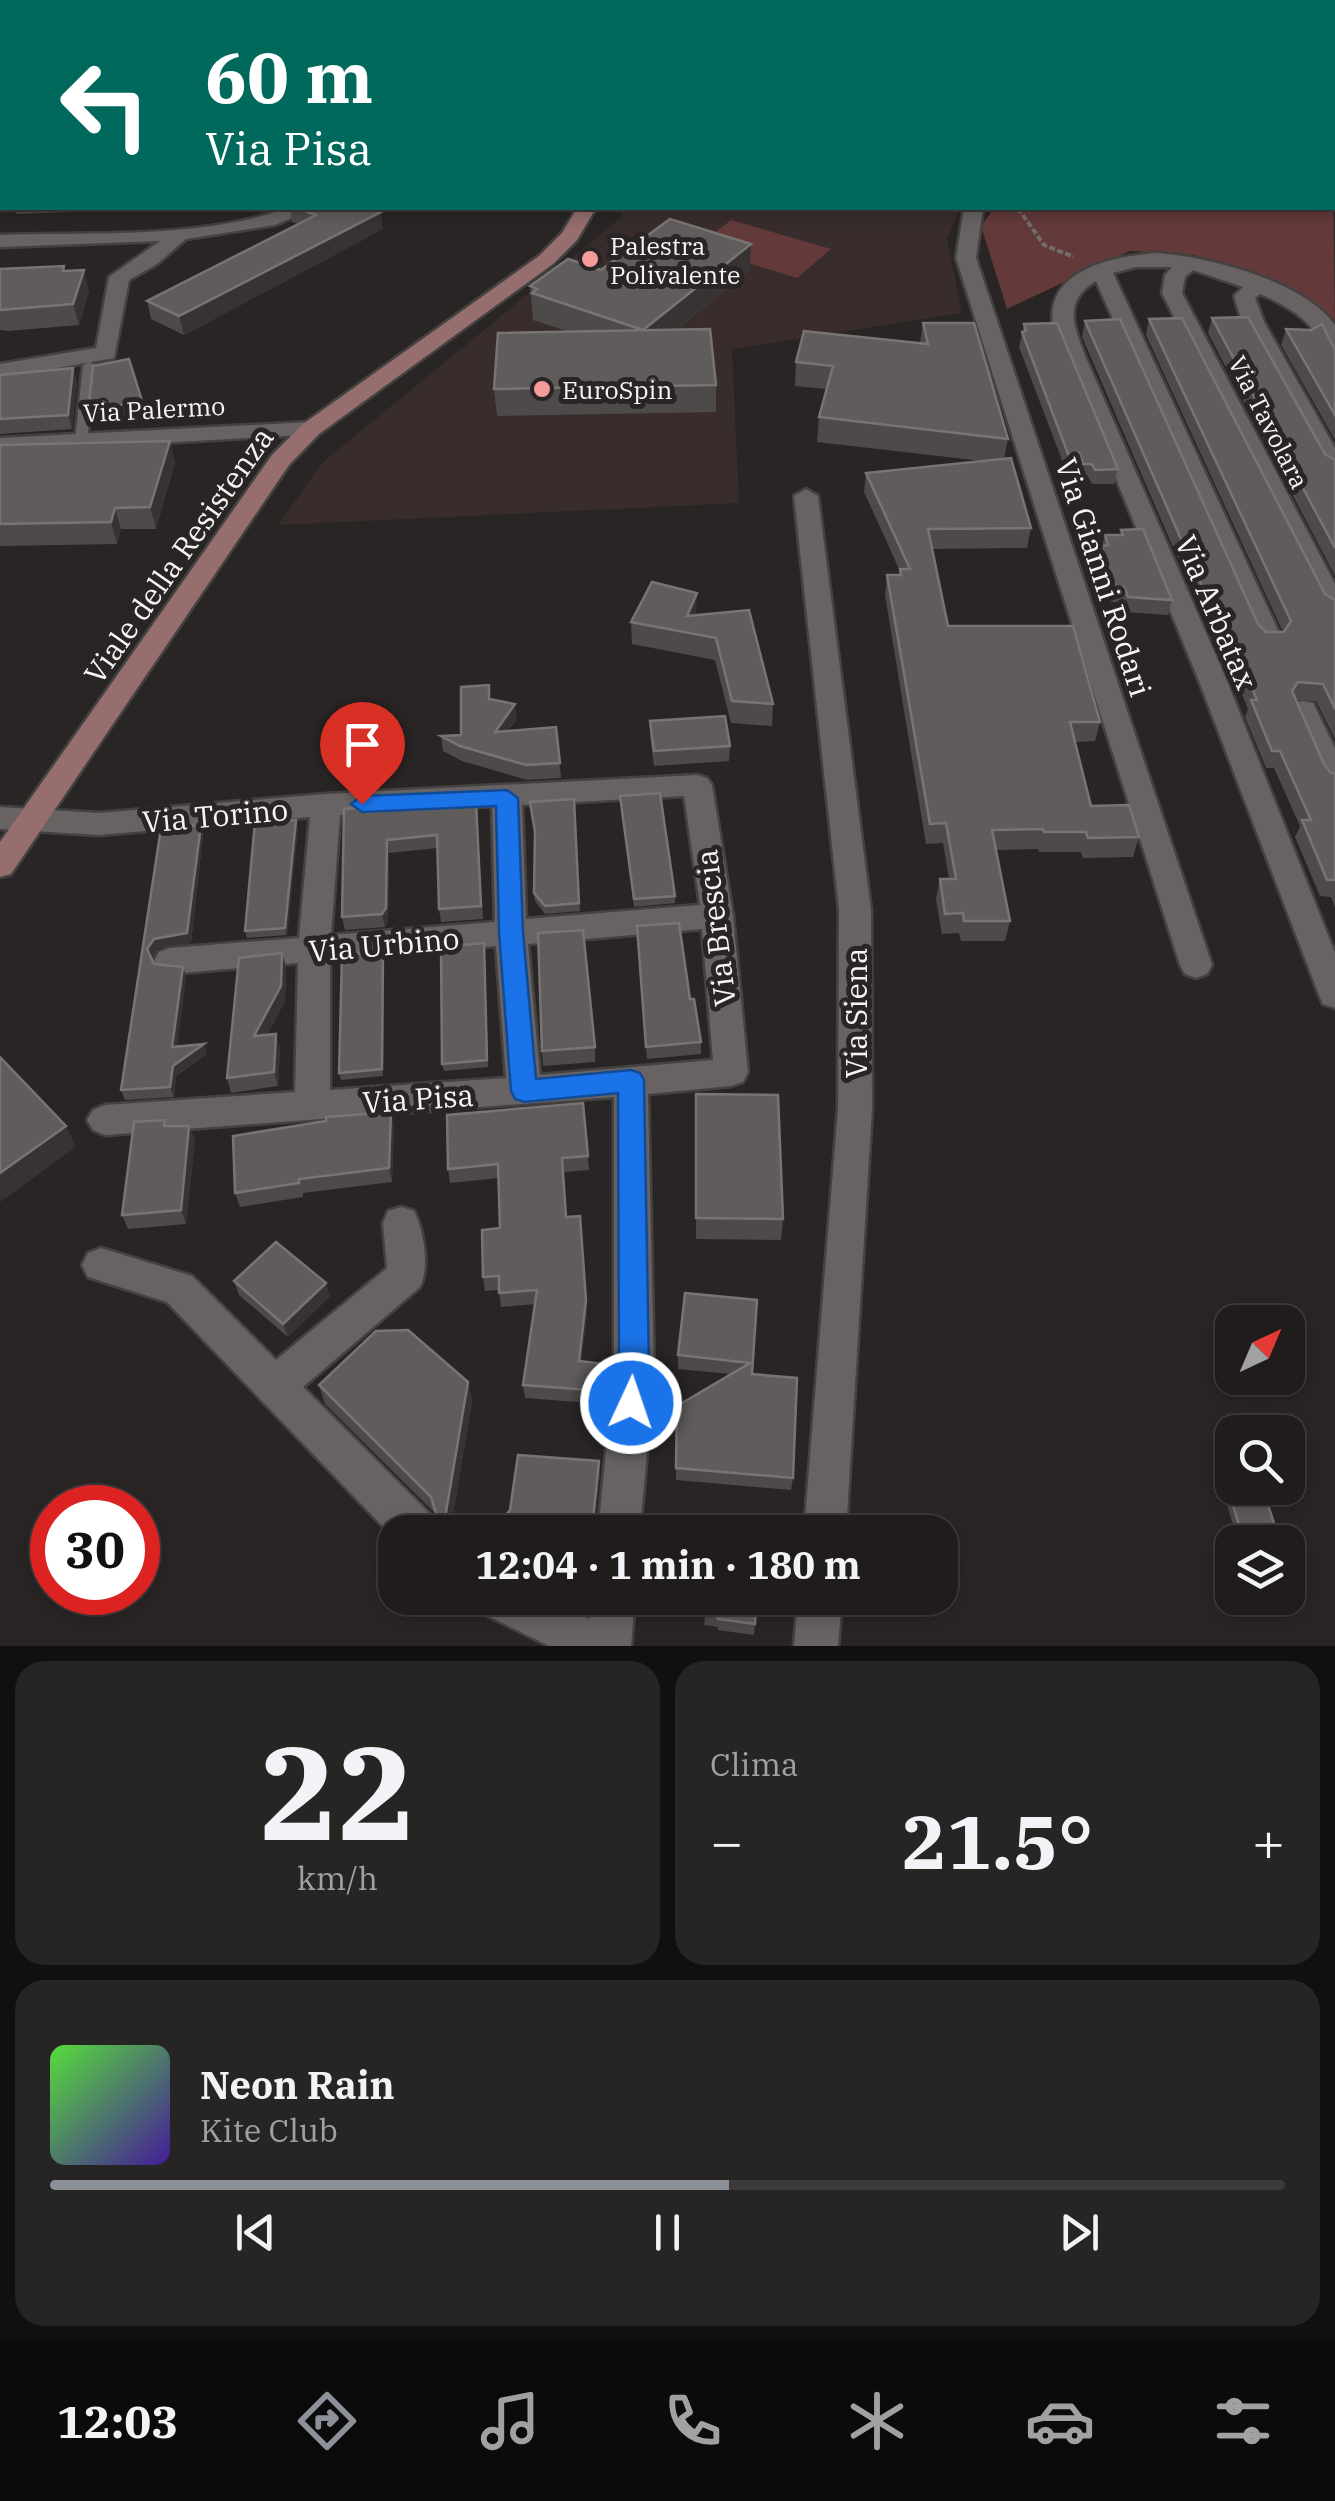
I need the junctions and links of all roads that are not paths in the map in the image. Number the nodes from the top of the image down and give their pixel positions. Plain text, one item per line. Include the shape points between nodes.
1 (299, 210) edge
2 (585, 210) edge
3 (973, 210) edge
4 (182, 232) junction
5 (0, 241) edge
6 (1189, 262) junction
7 (1108, 268) junction
8 (1259, 285) junction
9 (1335, 343) edge
10 (89, 365) edge
11 (0, 371) edge
12 (311, 428) junction
13 (81, 441) junction
14 (0, 445) edge
15 (1335, 468) edge
16 (806, 496) dead end
17 (1335, 609) edge
18 (1270, 639) edge
19 (1303, 710) edge
20 (1335, 779) edge
21 (697, 785) joint
22 (507, 798) junction
23 (326, 805) junction
24 (0, 818) edge
25 (32, 822) junction
26 (0, 866) edge
27 (717, 916) junction
28 (511, 932) junction
29 (314, 951) junction
30 (170, 961) edge
31 (1196, 965) dead end
32 (1335, 995) edge
33 (731, 1072) joint
34 (631, 1080) junction
35 (524, 1091) junction
36 (312, 1105) junction
37 (105, 1120) dead end
38 (401, 1223) dead end
39 (101, 1265) dead end
40 (275, 1386) junction
41 (401, 1515) edge
42 (621, 1515) edge
43 (825, 1515) edge
44 (533, 1615) edge
45 (612, 1615) edge
46 (819, 1615) edge
47 (598, 1646) edge
48 (609, 1646) edge
49 (816, 1646) edge

1 - 4 street via 268,222
2 - 12 main road, Viale della Resistenza via 546,260
3 - 31 street, Via Gianni Rodari via 966,258
4 - 5 street
4 - 11 street via 119,277 106,353
6 - 7 street via 1135,260
6 - 8 street
6 - 17 street, Via Tavolara via 1175,275 1172,294
7 - 18 street
7 - 32 street, Via Arbatax via 1067,292 1061,310 1065,331 1213,681
8 - 9 street via 1318,318
8 - 15 street via 1244,296 1253,322
10 - 13 lane
12 - 13 street, Via Palermo
12 - 25 main road, Viale della Resistenza via 280,460
13 - 14 street, Via Palermo
16 - 43 street, Via Siena via 855,910 855,1109
19 - 20 street
21 - 22 street, Via Torino
21 - 27 street, Via Brescia
22 - 23 street, Via Torino
22 - 28 street
23 - 25 street, Via Torino via 99,824
23 - 29 street
24 - 25 street, Via Torino
25 - 26 main road, Viale della Resistenza
27 - 28 street, Via Urbino
27 - 33 street, Via Brescia
28 - 29 street, Via Urbino
28 - 35 street
29 - 30 street, Via Urbino
29 - 36 street
33 - 34 street, Via Pisa
34 - 35 street, Via Pisa
34 - 42 street via 634,1370
35 - 36 street, Via Pisa
36 - 37 street, Via Pisa
38 - 40 street via 407,1275
39 - 40 street via 179,1288
40 - 41 street
44 - 47 street
45 - 48 street
46 - 49 street

